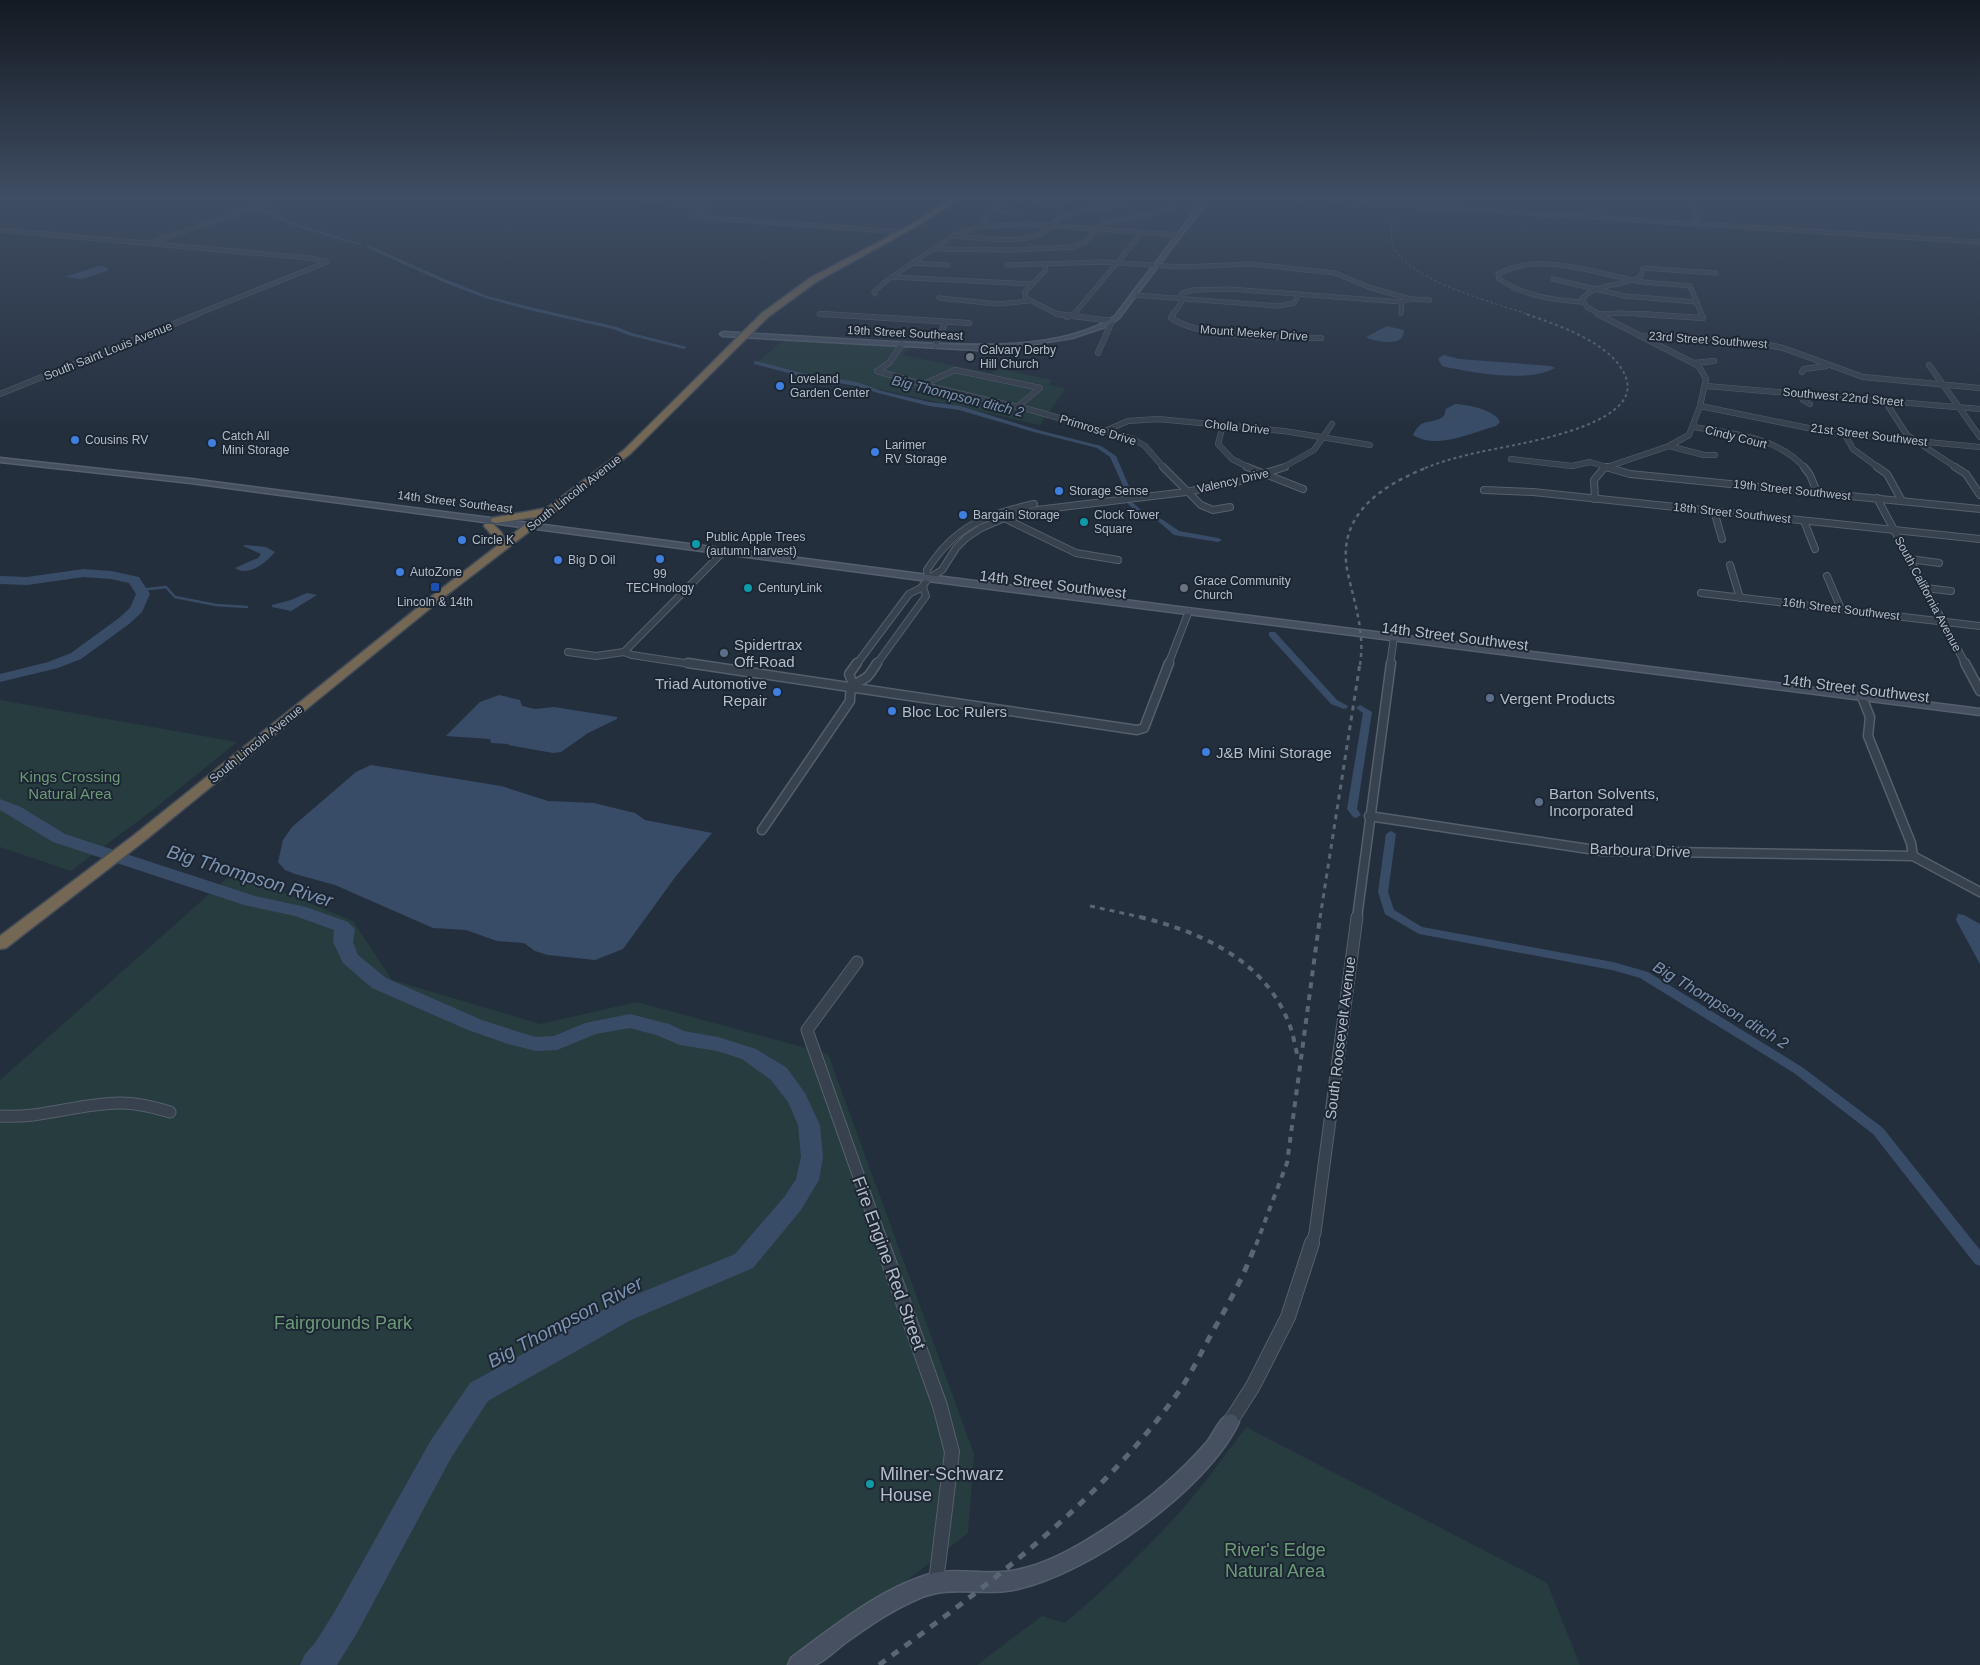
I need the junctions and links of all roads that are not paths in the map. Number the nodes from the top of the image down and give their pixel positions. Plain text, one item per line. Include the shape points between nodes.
1 (298, 274) edge
2 (825, 274) edge
3 (897, 274) edge
4 (1043, 274) edge
5 (1109, 274) edge
6 (1150, 274) edge
7 (1337, 274) edge
8 (1499, 274) edge
9 (1605, 274) edge
10 (1642, 274) edge
11 (892, 277) junction
12 (1553, 279) dead end
13 (1635, 280) junction
14 (1033, 284) junction
15 (1594, 289) junction
16 (875, 294) dead end
17 (1299, 294) junction
18 (1134, 296) junction
19 (939, 298) dead end
20 (1179, 298) junction
21 (1410, 299) junction
22 (1430, 300) dead end
23 (1029, 301) junction
24 (1402, 302) junction
25 (1582, 302) junction
26 (1697, 302) junction
27 (1402, 313) dead end
28 (819, 314) dead end
29 (1598, 314) junction
30 (1067, 317) junction
31 (1112, 321) junction
32 (945, 323) junction
33 (969, 323) dead end
34 (723, 334) dead end
35 (743, 335) junction
36 (1640, 336) junction
37 (1322, 338) dead end
38 (902, 344) junction
39 (935, 346) junction
40 (1098, 353) dead end
41 (1714, 360) dead end
42 (1693, 363) junction
43 (1828, 365) junction
44 (1928, 365) dead end
45 (1802, 372) dead end
46 (922, 385) junction
47 (1942, 385) junction
48 (1706, 386) junction
49 (1980, 388) edge
50 (1800, 393) junction
51 (0, 394) edge
52 (1885, 401) junction
53 (1810, 404) dead end
54 (1017, 406) junction
55 (1700, 406) junction
56 (1960, 408) junction
57 (1980, 409) edge
58 (1332, 424) dead end
59 (1223, 425) junction
60 (1693, 427) junction
61 (1104, 431) junction
62 (1845, 434) junction
63 (1980, 437) edge
64 (1326, 438) junction
65 (1914, 441) junction
66 (1370, 445) dead end
67 (1669, 446) junction
68 (1980, 447) edge
69 (1715, 455) dead end
70 (0, 460) edge
71 (1511, 460) dead end
72 (1604, 468) junction
73 (97, 472) junction
74 (1266, 474) junction
75 (134, 479) junction
76 (185, 480) junction
77 (177, 486) junction
78 (1303, 489) dead end
79 (260, 490) junction
80 (1484, 490) dead end
81 (1187, 492) junction
82 (1817, 492) junction
83 (1980, 495) edge
84 (1144, 496) junction
85 (1877, 498) junction
86 (1595, 499) junction
87 (1902, 501) junction
88 (1230, 507) dead end
89 (1980, 509) edge
90 (552, 510) junction
91 (1714, 511) junction
92 (1004, 518) junction
93 (1804, 521) junction
94 (492, 523) junction
95 (528, 528) junction
96 (1894, 530) junction
97 (1722, 539) dead end
98 (1980, 539) edge
99 (503, 547) junction
100 (1816, 549) dead end
101 (722, 553) junction
102 (1910, 559) junction
103 (1118, 560) dead end
104 (1939, 562) dead end
105 (1730, 565) dead end
106 (1827, 576) dead end
107 (925, 583) junction
108 (1925, 588) junction
109 (1951, 591) dead end
110 (1701, 593) dead end
111 (1740, 598) junction
112 (1841, 609) junction
113 (1188, 614) junction
114 (1942, 621) junction
115 (1980, 626) edge
116 (1394, 640) junction
117 (568, 652) dead end
118 (624, 652) junction
119 (852, 686) junction
120 (1980, 691) edge
121 (1863, 700) junction
122 (1980, 712) edge
123 (1980, 718) edge
124 (1369, 816) junction
125 (762, 830) dead end
126 (1913, 856) junction
127 (1980, 892) edge
128 (0, 944) edge
129 (857, 962) dead end
130 (170, 1112) dead end
131 (0, 1116) edge
132 (1230, 1422) joint
133 (936, 1582) junction
134 (798, 1665) edge

1 - 51 street, South Saint Louis Avenue
2 - 35 highway, South Lincoln Avenue via 765,315
3 - 11 street
4 - 14 street
5 - 30 street via 1074,314
6 - 18 main road
7 - 21 street
8 - 25 street via 1499,279 1524,291
9 - 13 street
10 - 13 street
11 - 14 street
11 - 16 street
12 - 15 street
13 - 15 street
13 - 26 street via 1690,286
14 - 23 street via 1025,293
15 - 25 street via 1585,294
15 - 26 street via 1631,297
17 - 20 street via 1217,289 1189,291
17 - 20 street via 1294,303 1278,306
17 - 24 street
18 - 20 street
18 - 31 main road
19 - 23 street via 998,304
20 - 37 street, Mount Meeker Drive via 1182,301 1171,318 1173,322 1190,328
21 - 22 street
21 - 24 street
23 - 30 street
24 - 27 street
25 - 29 street
26 - 29 street via 1702,319
28 - 32 street
29 - 36 street
30 - 31 street
31 - 39 main road, 19th Street Southeast via 1089,331 1012,346
31 - 40 street
32 - 33 street
32 - 39 street
34 - 35 main road, 19th Street Southeast
35 - 38 main road, 19th Street Southeast
35 - 90 highway, South Lincoln Avenue via 642,438
36 - 42 street
36 - 43 street, 23rd Street Southwest via 1759,343 1783,348
38 - 39 main road, 19th Street Southeast
38 - 46 street, Primrose Drive via 889,363 877,371
41 - 42 street
42 - 48 street via 1706,375
43 - 45 street
43 - 47 street, 23rd Street Southwest via 1877,379
44 - 47 street
46 - 54 street, Primrose Drive
46 - 54 street via 958,370 1040,388
47 - 49 street, 23rd Street Southwest
47 - 56 street
48 - 50 street, Southwest 22nd Street
48 - 55 street
50 - 52 street, Southwest 22nd Street
50 - 53 street
52 - 56 street, Southwest 22nd Street
52 - 65 street via 1902,430
54 - 61 street, Primrose Drive
55 - 60 street
55 - 62 street, 21st Street Southwest
56 - 57 street, Southwest 22nd Street
56 - 63 street
58 - 64 street, Valency Drive
59 - 61 street, Cholla Drive via 1144,419 1124,422
59 - 64 street, Cholla Drive
59 - 74 street via 1217,441 1222,452
60 - 67 street via 1689,435
60 - 82 street, Cindy Court via 1749,438 1778,448 1807,470
61 - 81 street, Primrose Drive via 1145,446
62 - 65 street, 21st Street Southwest
62 - 87 street via 1853,449 1886,474
64 - 66 street, Cholla Drive
64 - 74 street, Valency Drive via 1306,455
65 - 68 street, 21st Street Southwest
65 - 83 street via 1966,474
67 - 69 street
67 - 72 street
70 - 73 main road, 14th Street Southeast
71 - 72 street, 19th Street Southwest via 1567,466 1590,462
72 - 82 street, 19th Street Southwest via 1630,474
72 - 86 street via 1594,480
73 - 75 main road, 14th Street Southeast
73 - 76 main road, 14th Street Southeast
74 - 78 street
74 - 81 street, Valency Drive
75 - 76 main road
75 - 77 main road, 14th Street Southeast
76 - 79 main road, 14th Street Southeast
77 - 79 main road
77 - 94 main road, 14th Street Southeast
79 - 94 main road, 14th Street Southeast
80 - 86 street, 18th Street Southwest
81 - 84 street, Valency Drive
81 - 88 street, Primrose Drive via 1208,509
82 - 85 street, 19th Street Southwest
84 - 92 street, Valency Drive via 1036,510
84 - 107 street, Valency Drive via 1048,502 992,515 951,538 926,570
85 - 87 street, 19th Street Southwest
85 - 96 street, South California Avenue
86 - 91 street, 18th Street Southwest
87 - 89 street, 19th Street Southwest
90 - 94 highway
90 - 95 highway, South Lincoln Avenue
91 - 93 street, 18th Street Southwest
91 - 97 street
92 - 103 street via 1076,553
92 - 107 street, Valency Drive via 966,538 940,572
93 - 96 street, 18th Street Southwest
93 - 100 street
94 - 95 main road, 14th Street Southeast
94 - 99 highway
95 - 99 highway, South Lincoln Avenue
95 - 101 main road, 14th Street Southeast
96 - 98 street, 18th Street Southwest
96 - 102 street, South California Avenue
99 - 128 highway, South Lincoln Avenue via 385,638 138,839
101 - 107 main road, 14th Street Southeast
101 - 118 street
102 - 104 street
102 - 108 street, South California Avenue
105 - 111 street
106 - 112 street
107 - 113 main road, 14th Street Southwest
107 - 119 street via 926,596 868,676
107 - 119 street via 909,594 849,674
108 - 109 street
108 - 114 street, South California Avenue
110 - 111 street, 16th Street Southwest
111 - 112 street, 16th Street Southwest
112 - 114 street, 16th Street Southwest
113 - 116 main road, 14th Street Southwest
113 - 119 street via 1141,730
114 - 115 street, 16th Street Southwest
114 - 120 street, South California Avenue
116 - 121 main road, 14th Street Southwest
116 - 124 street, South Roosevelt Avenue
117 - 118 street via 596,656
118 - 119 street via 632,656
119 - 125 street via 850,701
121 - 122 main road, 14th Street Southwest
121 - 123 main road, 14th Street Southwest
121 - 126 street via 1870,717 1868,736 1911,843
124 - 126 street, Barboura Drive via 1602,851
124 - 132 street, South Roosevelt Avenue via 1315,1233 1288,1318 1253,1386
126 - 127 street
129 - 133 street, Fire Engine Red Street via 807,1030 937,1396 952,1452
130 - 131 street via 140,1104 116,1103 27,1118
132 - 133 main road via 1214,1447 1168,1492 1110,1536 1060,1566 1014,1581
133 - 134 main road via 865,1617

